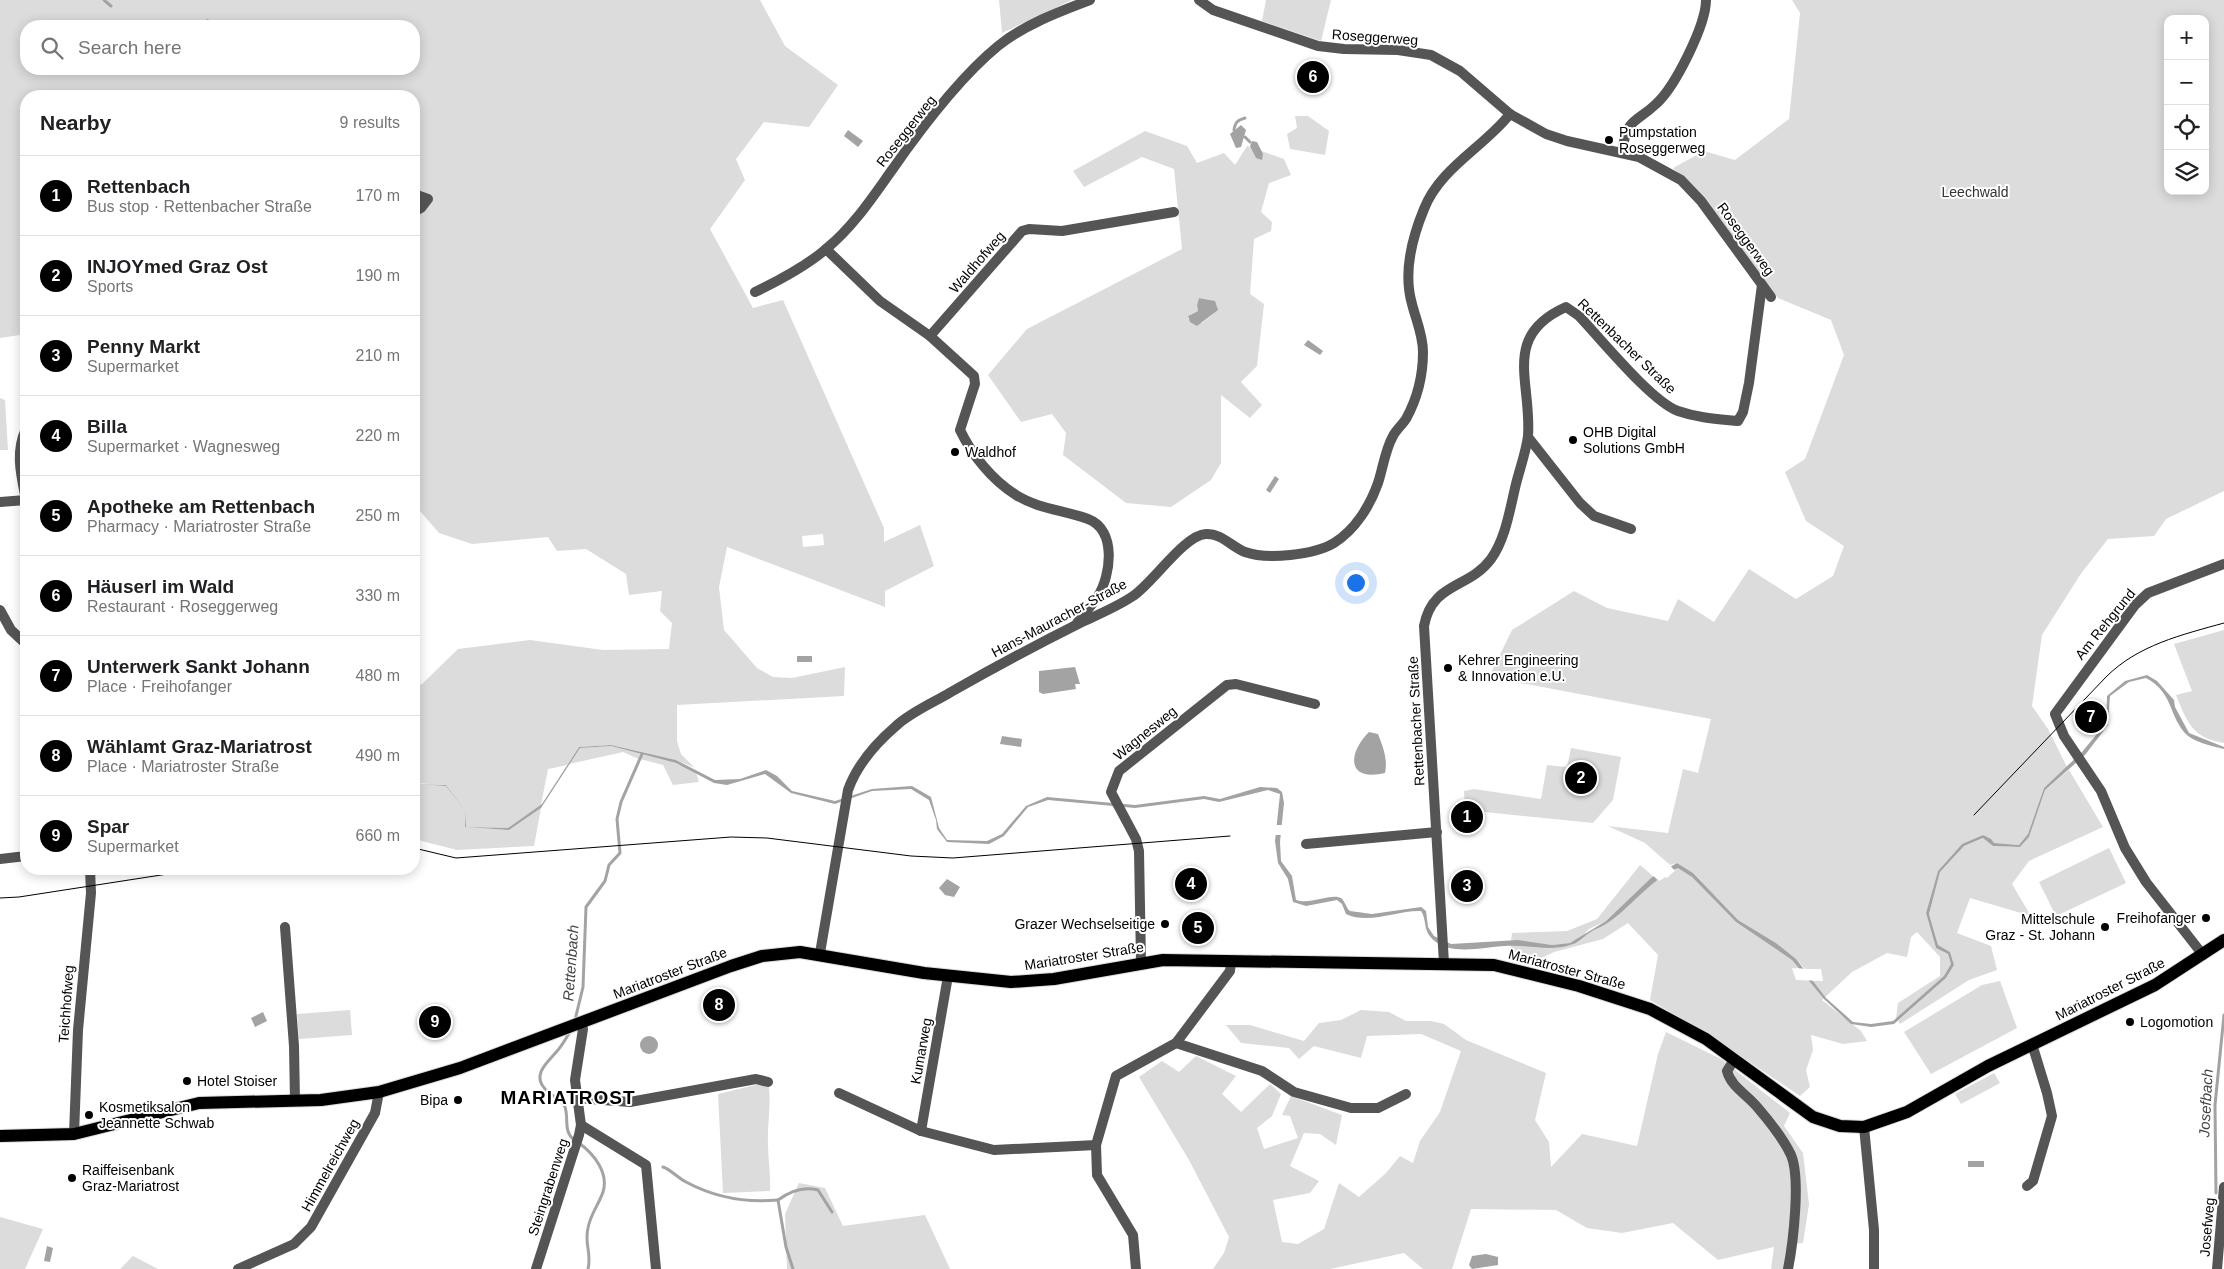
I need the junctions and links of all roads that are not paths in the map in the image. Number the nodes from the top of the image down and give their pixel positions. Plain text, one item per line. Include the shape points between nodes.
1 (1090, 0) edge
2 (1199, 0) edge
3 (1704, 2) edge
4 (1510, 114) junction
5 (1622, 152) junction
6 (420, 197) edge
7 (420, 209) edge
8 (1174, 212) dead end
9 (826, 249) junction
10 (1762, 285) junction
11 (755, 292) dead end
12 (1771, 297) dead end
13 (930, 336) junction
14 (1528, 437) junction
15 (20, 445) edge
16 (20, 467) edge
17 (20, 500) edge
18 (0, 502) edge
19 (1631, 528) dead end
20 (2224, 564) edge
21 (0, 610) edge
22 (1075, 626) junction
23 (20, 638) edge
24 (1315, 704) dead end
25 (1437, 832) junction
26 (1306, 844) dead end
27 (20, 857) edge
28 (0, 859) edge
29 (90, 875) edge
30 (285, 927) dead end
31 (2224, 940) edge
32 (820, 953) junction
33 (2203, 955) junction
34 (1231, 961) junction
35 (1141, 962) junction
36 (1444, 964) junction
37 (948, 976) junction
38 (572, 1026) junction
39 (1176, 1043) junction
40 (2032, 1044) junction
41 (1734, 1060) junction
42 (768, 1082) dead end
43 (380, 1092) junction
44 (840, 1093) dead end
45 (1406, 1094) dead end
46 (576, 1098) junction
47 (295, 1101) junction
48 (1864, 1127) junction
49 (580, 1130) junction
50 (921, 1131) junction
51 (74, 1134) junction
52 (0, 1136) edge
53 (1096, 1145) junction
54 (2027, 1186) dead end
55 (2224, 1187) edge
56 (238, 1269) edge
57 (536, 1269) edge
58 (656, 1269) edge
59 (1136, 1269) edge
60 (1788, 1269) edge
61 (1874, 1269) edge
62 (2217, 1269) edge

1 - 9 street, Roseggerweg via 1031,25 974,68 857,218
2 - 4 street, Roseggerweg via 1213,10 1318,46 1431,55 1460,71
3 - 5 street via 1701,29 1667,92 1633,120 1624,134
4 - 5 street, Roseggerweg via 1546,134
4 - 22 street, Hans-Mauracher-Straße via 1443,178 1424,209 1415,237 1409,276 1411,302 1423,350 1418,391 1404,422 1392,437 1372,499 1351,530 1332,544 1293,555 1270,557 1245,552 1220,537 1205,534 1189,540 1132,597
5 - 10 street, Roseggerweg via 1639,157 1681,180 1701,201
6 - 7 street via 428,200
8 - 13 street, Waldhofweg via 1062,231 1029,229 1022,232
9 - 11 street, Roseggerweg via 784,278
9 - 13 street via 880,300
10 - 12 street, Roseggerweg
10 - 14 street, Rettenbacher Straße via 1749,382 1743,412 1738,420 1704,418 1676,410 1658,399 1579,316 1566,307 1532,332 1526,344
13 - 22 street via 974,376 975,384 960,430 994,479 1016,496 1090,520 1104,531 1109,549 1107,572 1099,595
14 - 19 street via 1594,516
14 - 25 street, Rettenbacher Straße via 1502,538 1491,559 1478,572 1446,590 1427,610 1424,626
15 - 16 street
17 - 18 street
20 - 33 street, Am Rehgrund via 2148,593 2135,605 2055,714 2072,750 2101,792 2125,848 2146,882
21 - 23 street via 11,630
22 - 32 street, Hans-Mauracher-Straße via 1017,655 897,725 864,758 848,790
24 - 35 street, Wagnesweg via 1236,684 1226,685 1119,771 1112,786 1112,795 1139,850
25 - 26 street
25 - 36 street, Rettenbacher Straße
27 - 28 street
29 - 51 street, Teichhofweg
30 - 47 street
31 - 33 main road, Mariatroster Straße
32 - 37 main road, Mariatroster Straße
32 - 38 main road, Mariatroster Straße via 783,953 746,961
33 - 40 main road, Mariatroster Straße via 2156,985
34 - 35 main road, Mariatroster Straße
34 - 36 main road, Mariatroster Straße
34 - 39 street via 1230,971
35 - 37 main road, Mariatroster Straße via 1032,981
36 - 41 main road, Mariatroster Straße via 1494,965 1515,969 1616,997 1684,1026
37 - 50 street, Kumarweg
38 - 43 main road, Mariatroster Straße via 460,1068
38 - 46 street, Steingrabenweg via 583,1029 576,1065
39 - 45 street via 1262,1071 1294,1092 1351,1108 1378,1108
39 - 53 street via 1116,1076
40 - 48 main road, Mariatroster Straße via 1908,1112
40 - 54 street via 2052,1116 2033,1180
41 - 48 main road, Mariatroster Straße via 1813,1116 1840,1126
41 - 60 street via 1727,1071 1729,1079 1772,1124 1792,1156 1795,1236
42 - 46 street via 756,1079 630,1102
43 - 47 main road, Mariatroster Straße
43 - 56 street, Himmelreichweg via 375,1113 311,1227 294,1244
44 - 50 street
46 - 49 street, Steingrabenweg
47 - 51 main road, Mariatroster Straße via 199,1104
48 - 61 street via 1874,1226
49 - 57 street, Steingrabenweg
49 - 58 street via 646,1165
50 - 53 street via 994,1150
51 - 52 main road, Mariatroster Straße
53 - 59 street via 1097,1175 1133,1235
55 - 62 street, Josefweg

